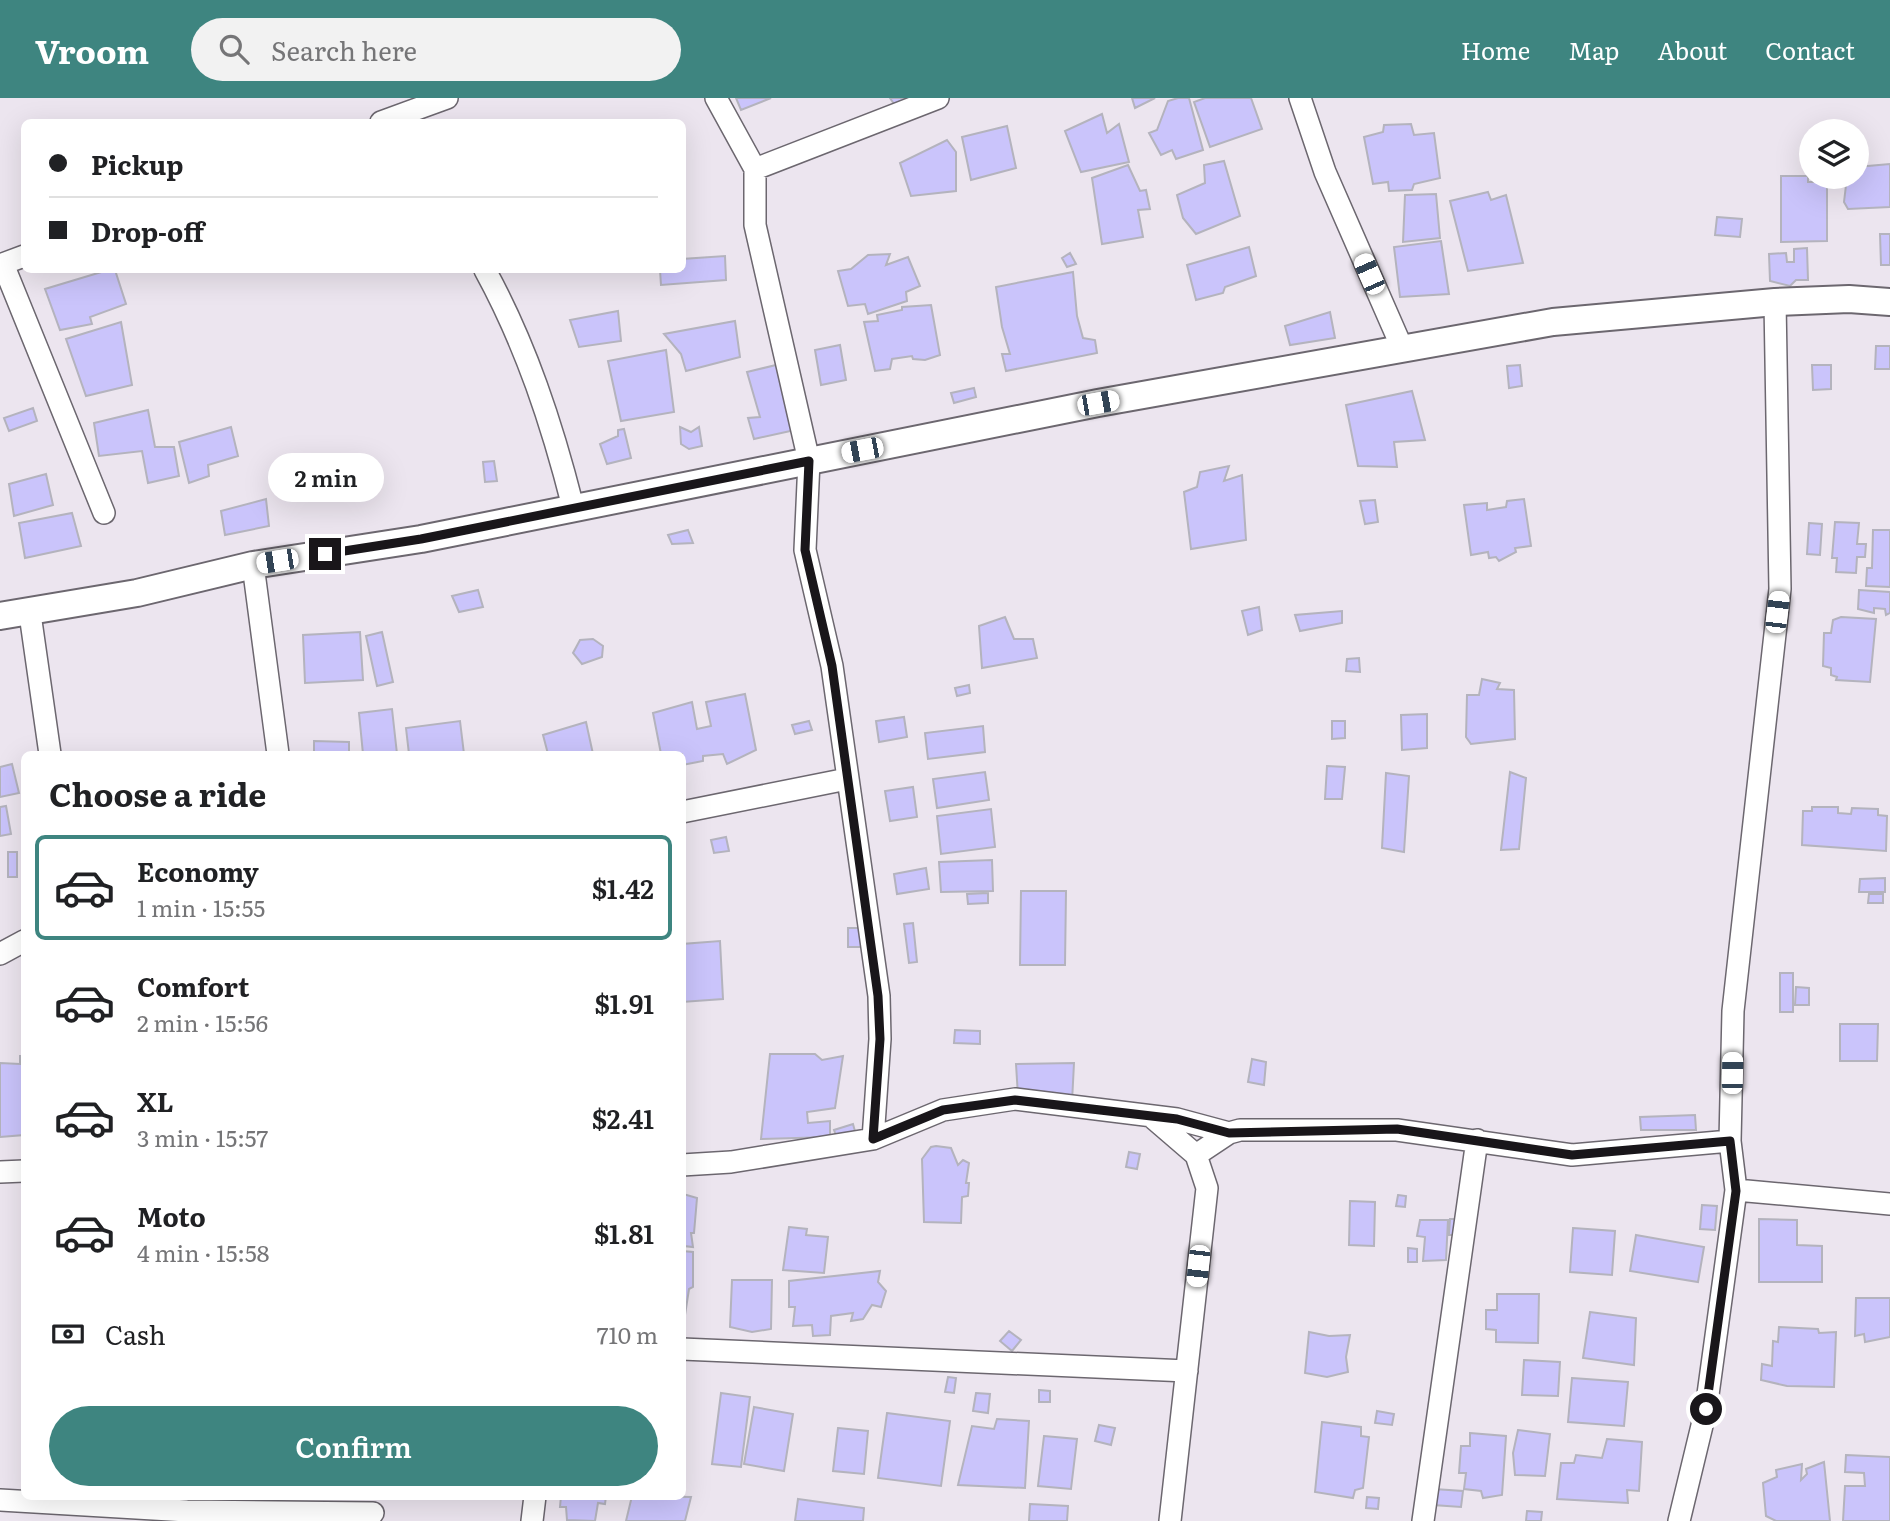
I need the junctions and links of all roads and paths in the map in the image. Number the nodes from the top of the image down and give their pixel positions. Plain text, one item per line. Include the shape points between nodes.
1 (447, 98) edge
2 (716, 98) edge
3 (938, 98) edge
4 (1300, 98) edge
5 (398, 114) edge
6 (755, 169) junction
7 (21, 257) edge
8 (1, 265) edge
9 (487, 273) edge
10 (1775, 302) junction
11 (1890, 302) edge
12 (1403, 350) junction
13 (809, 461) junction
14 (573, 507) junction
15 (104, 513) dead end
16 (253, 565) junction
17 (30, 614) junction
18 (0, 616) edge
19 (50, 751) edge
20 (278, 751) edge
21 (847, 779) junction
22 (686, 811) edge
23 (21, 943) edge
24 (0, 954) edge
25 (1153, 1118) junction
26 (1229, 1133) junction
27 (873, 1139) junction
28 (1477, 1140) junction
29 (1730, 1141) junction
30 (1196, 1155) junction
31 (686, 1164) edge
32 (21, 1171) edge
33 (0, 1172) edge
34 (1736, 1191) junction
35 (1890, 1204) edge
36 (686, 1349) edge
37 (1187, 1371) junction
38 (0, 1500) edge
39 (535, 1500) edge
40 (373, 1510) edge
41 (187, 1516) edge
42 (532, 1521) edge
43 (1170, 1521) edge
44 (1423, 1521) edge
45 (1679, 1521) edge

1 - 5 street
2 - 6 street
3 - 6 street
4 - 12 street via 1325,172
6 - 13 street via 755,225
7 - 8 street
8 - 15 street
9 - 14 street via 512,319 551,423
10 - 11 street
10 - 12 street via 1553,322
10 - 29 street via 1780,589 1733,1011
12 - 13 street via 1098,403
13 - 14 street
13 - 21 street via 805,550 832,666
14 - 16 street via 421,539
16 - 17 street
16 - 20 street
17 - 18 street
17 - 19 street
21 - 22 street
21 - 27 street via 878,996 880,1039
23 - 24 street
25 - 26 street via 1177,1119
25 - 27 street via 1015,1100 943,1110
25 - 30 street
26 - 28 street via 1397,1129
26 - 30 street
27 - 31 street via 731,1162
28 - 29 street via 1572,1155
28 - 44 street
29 - 34 street
30 - 37 street via 1207,1188
32 - 33 street
34 - 35 street
34 - 45 street via 1706,1409
36 - 37 street
37 - 43 street
38 - 41 street
39 - 42 street
40 - 41 street

